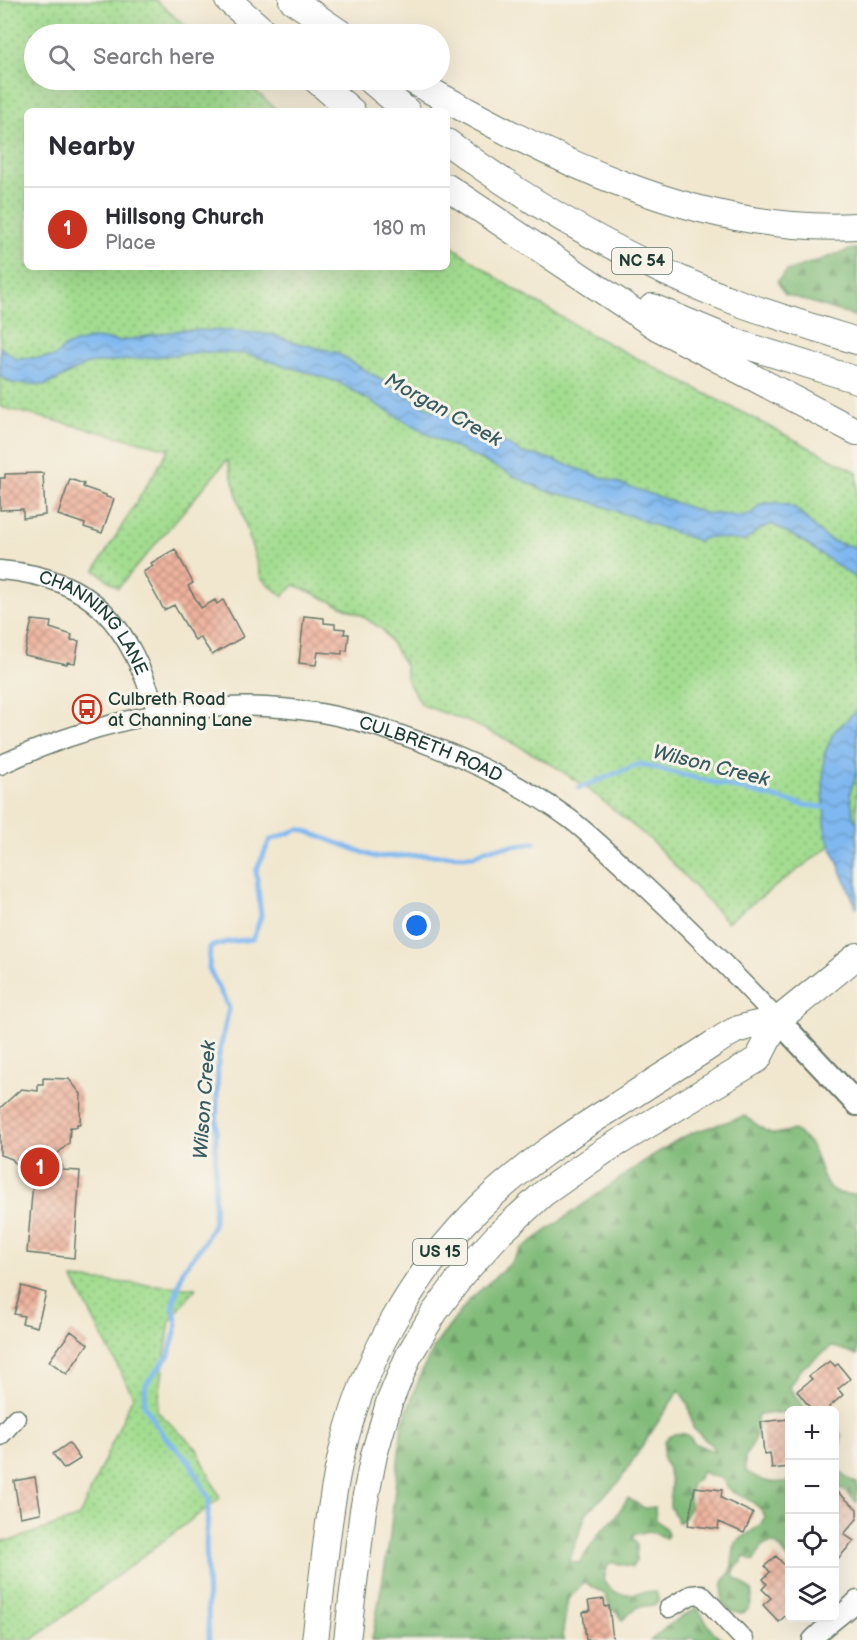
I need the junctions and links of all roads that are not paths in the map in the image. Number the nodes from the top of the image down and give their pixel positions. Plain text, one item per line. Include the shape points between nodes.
1 (228, 0) edge
2 (282, 0) edge
3 (292, 0) edge
4 (256, 24) edge
5 (309, 24) edge
6 (327, 24) edge
7 (328, 90) edge
8 (382, 90) edge
9 (429, 90) edge
10 (349, 108) edge
11 (403, 108) edge
12 (450, 144) edge
13 (450, 189) edge
14 (857, 226) edge
15 (546, 252) junction
16 (857, 341) edge
17 (857, 380) edge
18 (857, 432) edge
19 (0, 570) edge
20 (157, 712) junction
21 (0, 765) edge
22 (857, 956) edge
23 (778, 1020) junction
24 (857, 1104) edge
25 (16, 1418) dead end
26 (0, 1436) edge
27 (669, 1608) dead end
28 (853, 1612) edge
29 (315, 1640) edge
30 (347, 1640) edge
31 (744, 1640) edge
32 (812, 1640) edge

1 - 4 highway
2 - 5 highway
3 - 6 highway
7 - 10 highway
8 - 11 highway
9 - 14 highway via 531,145 637,190 686,206 790,225
12 - 16 highway, NC 54 via 579,228 645,262 739,303
13 - 15 highway, NC 54
15 - 17 highway, NC 54 via 664,313 741,344
15 - 18 highway via 657,327
19 - 20 street, CHANNING LANE via 25,572 62,583 89,597 126,638 144,673
20 - 21 street, CULBRETH ROAD via 59,740
20 - 23 street, CULBRETH ROAD via 263,707 321,713 391,731 491,772 542,799 588,833 668,907
22 - 23 highway, US 15
23 - 24 main road
23 - 29 highway, US 15 via 736,1030 588,1124 533,1162 478,1208 446,1244 388,1329 351,1419 330,1517
23 - 30 highway, US 15 via 758,1059 604,1151 544,1193 498,1234 434,1313 389,1403 374,1455
25 - 26 street
27 - 31 street via 700,1594
28 - 32 street via 826,1626

